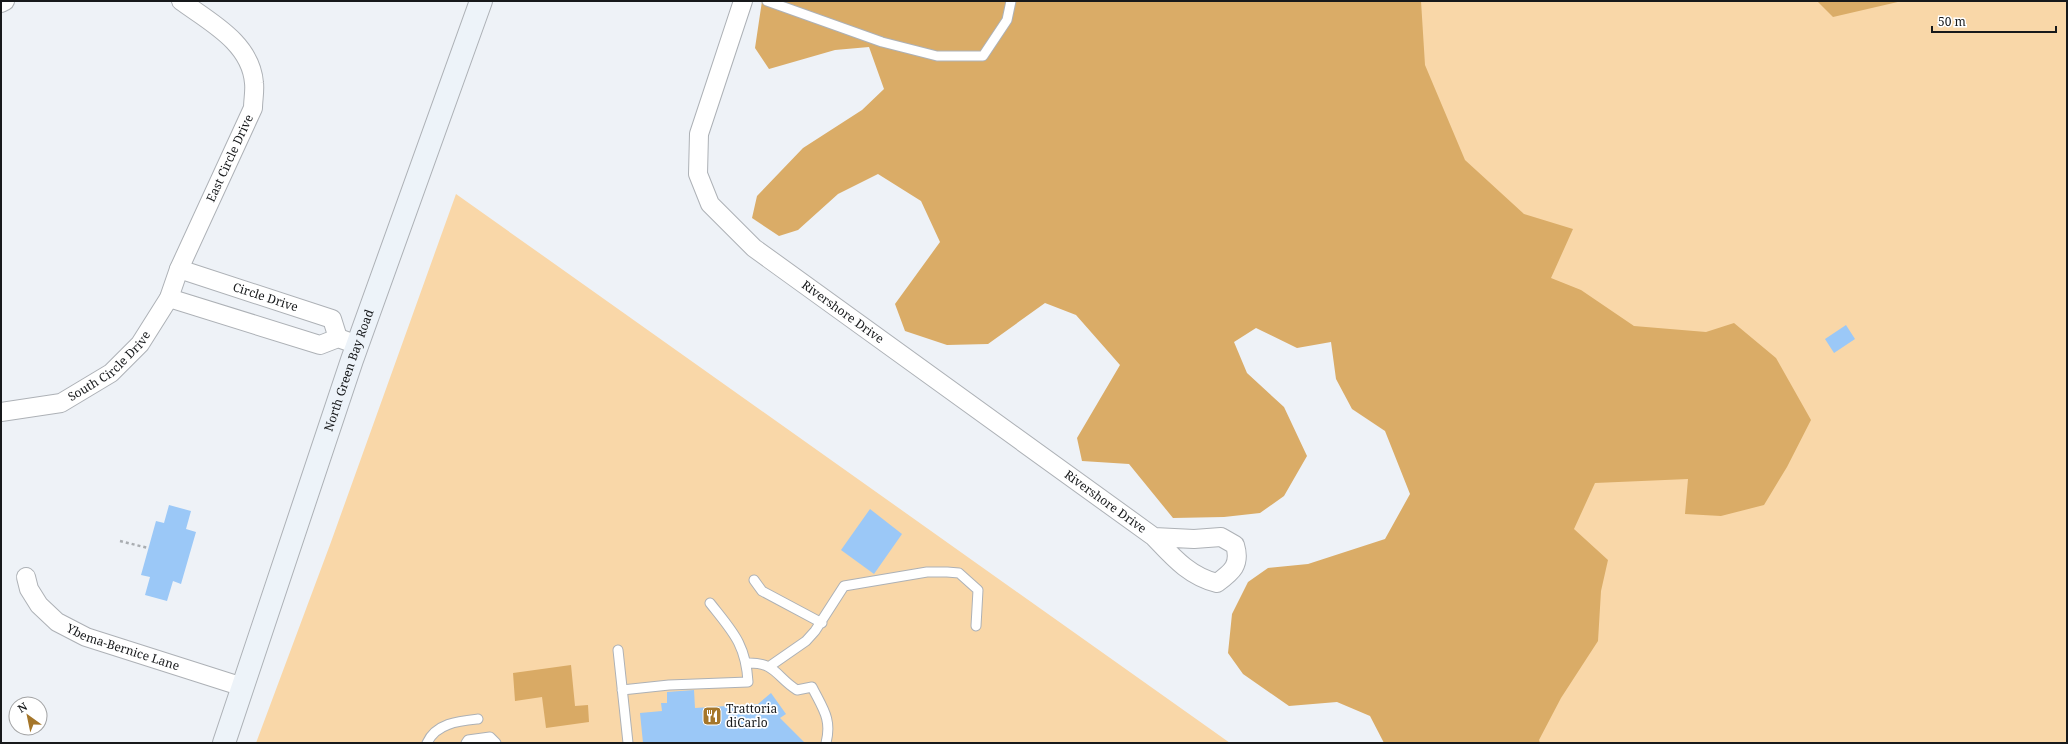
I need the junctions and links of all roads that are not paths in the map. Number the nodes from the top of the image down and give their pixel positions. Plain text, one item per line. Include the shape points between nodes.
1 (6, 1) edge
2 (181, 1) edge
3 (481, 1) edge
4 (743, 1) edge
5 (767, 1) edge
6 (1011, 1) edge
7 (1, 2) edge
8 (179, 270) junction
9 (169, 298) junction
10 (348, 342) junction
11 (1, 412) edge
12 (1154, 537) dead end
13 (26, 577) dead end
14 (754, 580) dead end
15 (710, 603) dead end
16 (822, 623) junction
17 (976, 626) dead end
18 (618, 650) dead end
19 (747, 663) junction
20 (770, 666) junction
21 (243, 687) junction
22 (622, 690) junction
23 (478, 719) dead end
24 (224, 743) edge
25 (427, 743) edge
26 (466, 743) edge
27 (496, 743) edge
28 (628, 743) edge
29 (826, 743) edge

1 - 7 street
2 - 8 street, East Circle Drive via 232,37 247,60 254,82 252,108
3 - 10 street, North Green Bay Road
4 - 12 street, Rivershore Drive via 699,134 698,174 710,204 754,248
5 - 6 lane via 882,42 937,56 983,56 1006,20
8 - 9 street, South Circle Drive
8 - 10 street, Circle Drive via 332,319
9 - 10 street via 320,345
9 - 11 street, South Circle Drive via 140,344 111,373 61,403
10 - 21 street, North Green Bay Road
13 - 21 street, Ybema-Bernice Lane via 29,589 39,605 58,622 86,637
14 - 16 lane via 762,591
15 - 19 lane via 731,630 743,650
16 - 17 lane via 844,586 927,572 947,572 960,574 978,590
16 - 20 lane via 806,641
18 - 22 lane
19 - 20 lane
19 - 22 lane via 748,682
20 - 29 lane via 797,690 812,687 827,716 830,729
21 - 24 street, North Green Bay Road
22 - 28 lane
23 - 25 lane via 460,721 440,728
26 - 27 lane via 468,740 490,737

